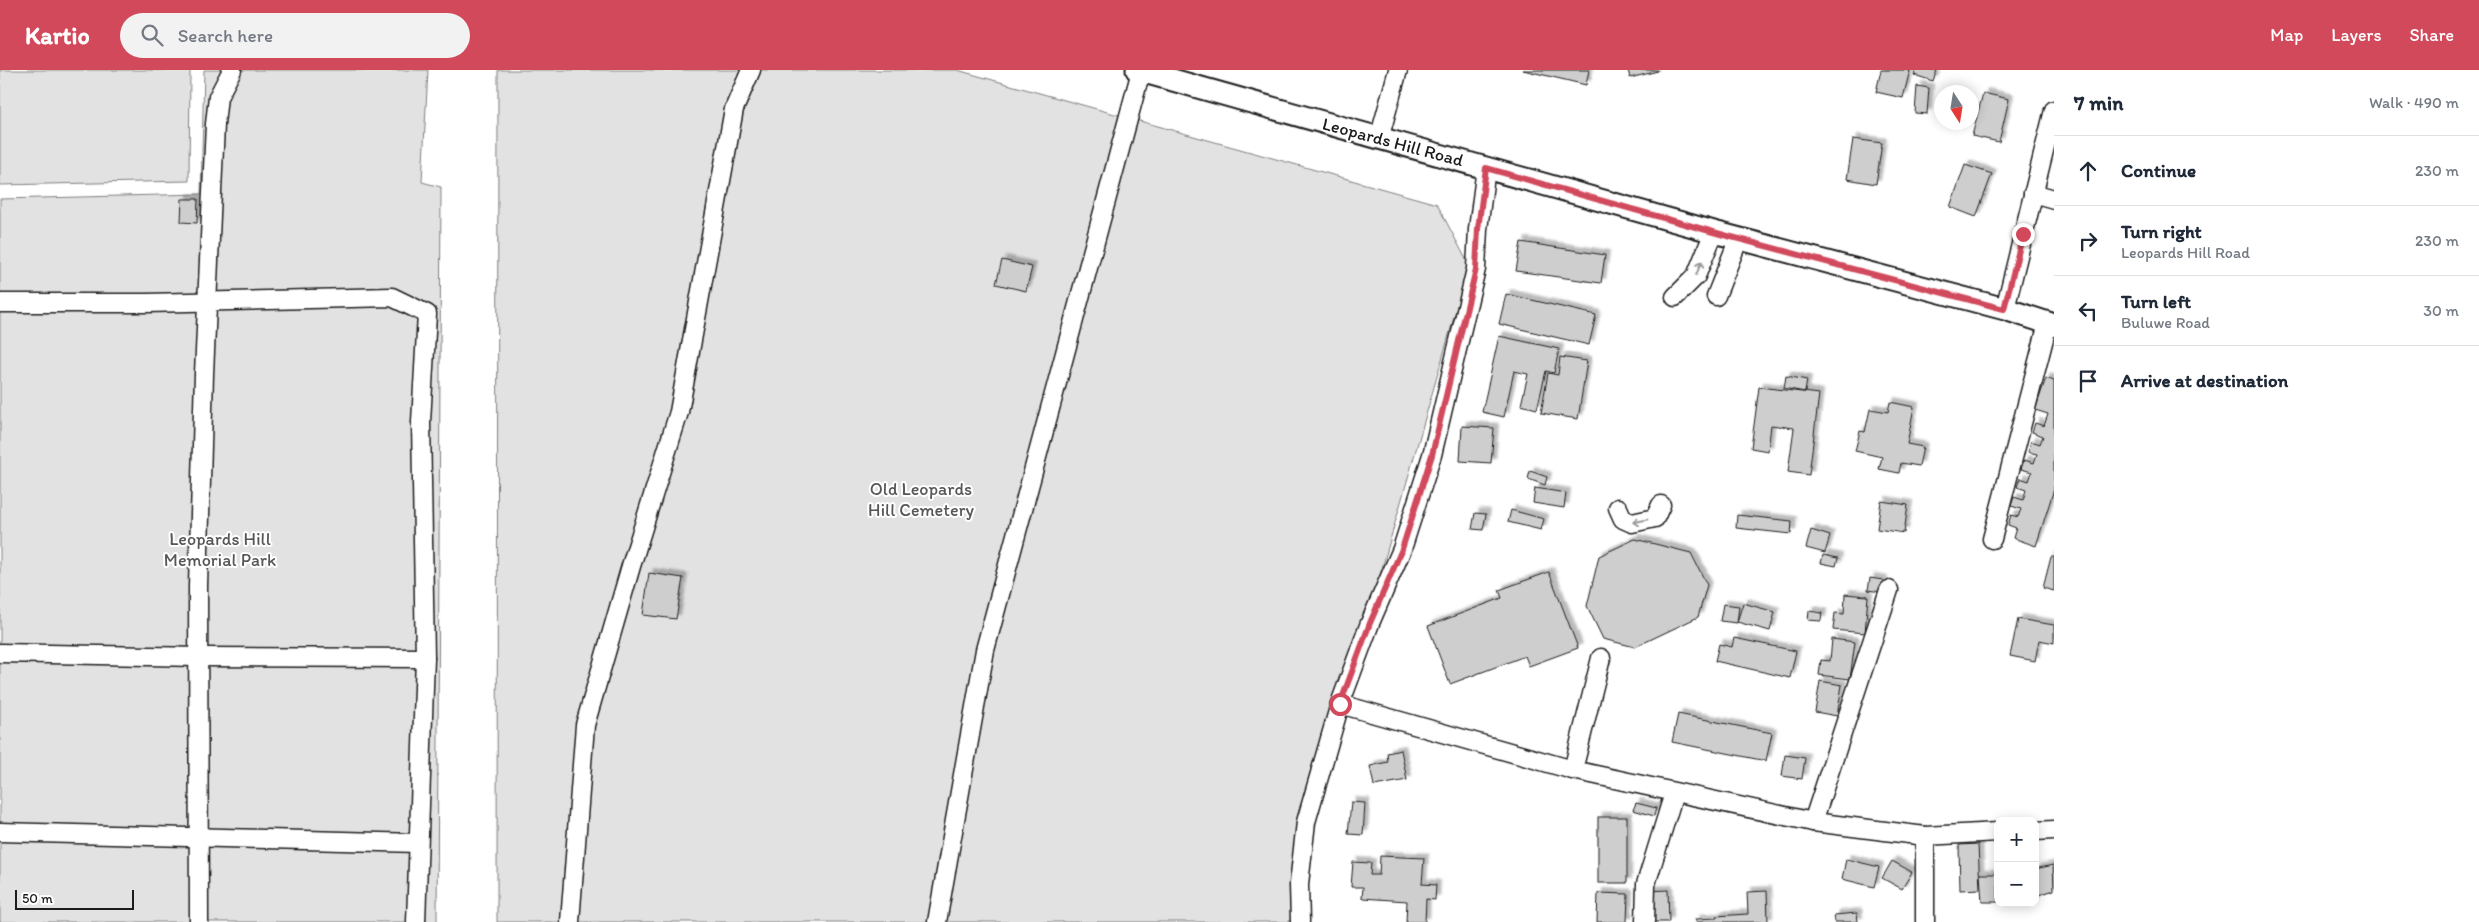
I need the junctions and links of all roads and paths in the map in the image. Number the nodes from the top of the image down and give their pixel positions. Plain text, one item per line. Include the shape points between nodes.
1 (232, 70) edge
2 (751, 70) edge
3 (1139, 70) edge
4 (1398, 70) edge
5 (2054, 110) edge
6 (1379, 139) junction
7 (1486, 168) junction
8 (2033, 193) junction
9 (2054, 199) edge
10 (1714, 232) junction
11 (1739, 238) junction
12 (1716, 296) dead end
13 (1676, 298) dead end
14 (207, 300) junction
15 (0, 303) edge
16 (2004, 309) junction
17 (2051, 324) edge
18 (1661, 505) dead end
19 (1618, 508) dead end
20 (1992, 539) dead end
21 (1889, 590) dead end
22 (0, 653) edge
23 (198, 657) junction
24 (425, 658) junction
25 (1601, 658) dead end
26 (1340, 704) junction
27 (1573, 770) junction
28 (1674, 793) junction
29 (1813, 822) junction
30 (2039, 830) edge
31 (2054, 830) edge
32 (0, 832) edge
33 (1994, 832) edge
34 (1924, 836) junction
35 (199, 838) junction
36 (418, 844) junction
37 (199, 922) edge
38 (416, 922) edge
39 (570, 922) edge
40 (937, 922) edge
41 (1300, 922) edge
42 (1645, 922) edge
43 (1925, 922) edge

1 - 14 street via 218,97 215,124
2 - 39 street via 734,110 679,412 585,725
3 - 6 main road, Leopards Hill Road
3 - 40 street via 985,650
4 - 6 street
5 - 8 street
6 - 7 main road, Leopards Hill Road
7 - 10 main road, Leopards Hill Road
7 - 26 street via 1476,269 1432,455 1399,558 1370,623
8 - 9 street
8 - 16 street
10 - 11 main road, Leopards Hill Road
13 -> 10 street via 1696,276
11 - 12 street
11 - 16 main road, Leopards Hill Road
14 - 15 street
14 - 23 street
14 - 24 street via 392,298 427,314 421,422
16 - 17 main road, Leopards Hill Road
17 - 20 street
18 -> 19 street via 1655,518 1632,523 1623,519
21 - 29 street
22 - 23 street
23 - 24 street
23 - 35 street
24 - 36 street
25 - 27 street
26 - 27 street
26 - 41 street via 1306,822 1299,884
27 - 28 street
28 - 29 street
28 - 42 street via 1646,884
29 - 34 street
30 - 31 street
32 - 35 street
33 - 34 street
34 - 43 street
35 - 36 street
35 - 37 street
36 - 38 street

